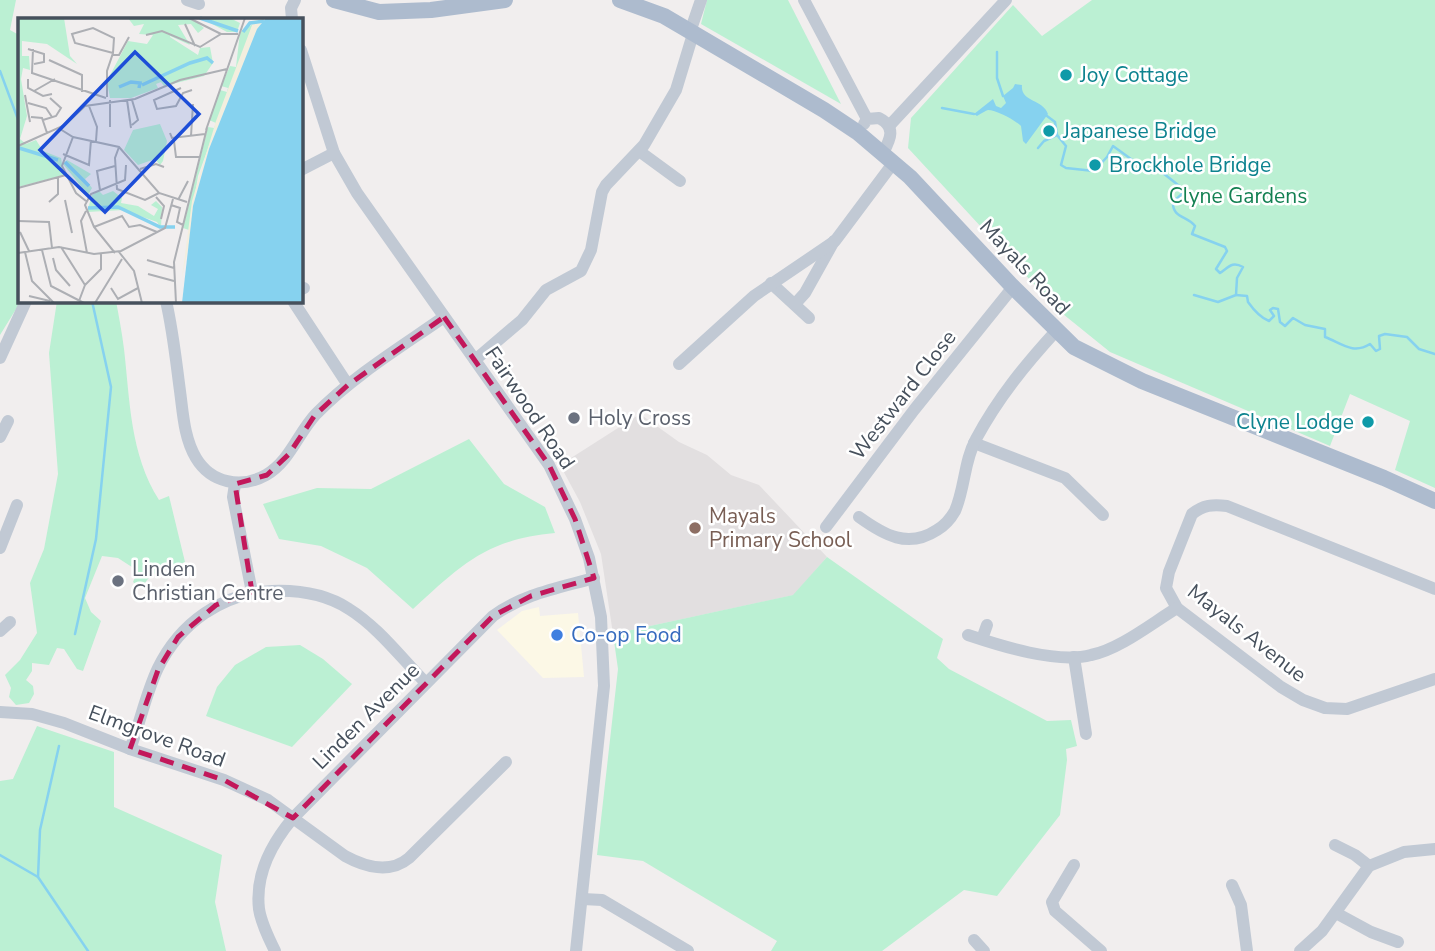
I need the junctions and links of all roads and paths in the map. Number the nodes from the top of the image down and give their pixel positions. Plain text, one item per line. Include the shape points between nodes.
1 (295, 0) edge
2 (334, 0) edge
3 (505, 0) edge
4 (620, 0) edge
5 (701, 0) edge
6 (804, 0) edge
7 (1006, 0) edge
8 (292, 18) edge
9 (692, 33) junction
10 (303, 56) edge
11 (890, 125) junction
12 (862, 126) junction
13 (639, 151) junction
14 (334, 153) junction
15 (889, 157) junction
16 (303, 169) edge
17 (680, 180) dead end
18 (835, 241) junction
19 (771, 283) junction
20 (1013, 287) junction
21 (25, 303) edge
22 (166, 303) edge
23 (294, 303) edge
24 (795, 304) junction
25 (444, 317) junction
26 (809, 318) dead end
27 (1056, 331) junction
28 (0, 358) edge
29 (475, 360) junction
30 (679, 364) dead end
31 (348, 385) junction
32 (974, 443) junction
33 (235, 484) junction
34 (1435, 501) edge
35 (17, 505) dead end
36 (1103, 515) dead end
37 (826, 527) dead end
38 (862, 536) dead end
39 (0, 548) edge
40 (594, 578) junction
41 (1435, 589) edge
42 (252, 592) junction
43 (1177, 608) junction
44 (987, 625) dead end
45 (968, 635) dead end
46 (982, 639) junction
47 (1074, 657) junction
48 (1435, 679) edge
49 (426, 683) junction
50 (0, 712) edge
51 (1086, 734) dead end
52 (131, 750) junction
53 (506, 762) dead end
54 (293, 818) junction
55 (1335, 845) dead end
56 (1435, 849) edge
57 (1074, 865) dead end
58 (1369, 866) junction
59 (1232, 885) dead end
60 (583, 899) junction
61 (1336, 913) junction
62 (974, 940) dead end
63 (1398, 942) dead end
64 (275, 951) edge
65 (576, 951) edge
66 (688, 951) edge
67 (984, 951) edge
68 (1101, 951) edge
69 (1247, 951) edge
70 (1300, 951) edge

1 - 8 street
2 - 3 main road via 379,12
4 - 9 main road, Mayals Road via 664,16
5 - 9 street
6 - 12 street
7 - 11 street
9 - 12 main road, Mayals Road via 824,110
9 - 13 street via 676,90
10 - 14 street, Fairwood Road
11 - 12 street via 879,118
11 - 15 street
12 - 15 main road, Mayals Road
13 - 17 street
13 - 29 street via 602,192 591,250 581,271 546,290 522,320
14 - 16 street
14 - 25 street, Fairwood Road
15 - 18 street
15 - 20 main road, Mayals Road
18 - 19 street
18 - 24 street
19 - 24 street
19 - 30 street
20 - 27 main road, Mayals Road
20 - 37 street, Westward Close
21 - 28 street
22 - 33 street via 186,432 195,456 215,476
23 - 31 street
24 - 26 street
25 - 29 street, Fairwood Road
25 - 31 street
27 - 32 street via 1005,390
27 - 34 main road, Mayals Road via 1074,347 1142,381
29 - 40 street, Fairwood Road via 549,465 575,519
31 - 33 street via 315,415 289,454 267,475
32 - 36 street via 1065,478
32 - 38 street via 954,511 943,526 914,541 893,537 864,521
33 - 42 street via 233,497
35 - 39 street
40 - 49 street, Linden Avenue via 510,604
40 - 60 street, Fairwood Road via 604,686
41 - 43 street, Mayals Avenue via 1212,504 1192,514 1169,572 1166,588
42 - 49 street via 303,591 334,600 367,624
42 - 52 street via 216,605 178,637 158,670
43 - 47 street via 1111,648
43 - 48 street, Mayals Avenue via 1281,687 1325,708 1347,709
44 - 46 street
45 - 46 street
46 - 47 street
47 - 51 street
49 - 54 street, Linden Avenue
50 - 52 street, Elmgrove Road via 64,723
52 - 54 street, Elmgrove Road via 224,780 268,800
53 - 54 street, Elmgrove Road via 396,866 355,862
54 - 64 street, Linden Avenue via 277,837 261,876 259,910
55 - 58 street
56 - 58 street via 1404,852
57 - 68 street via 1052,902 1055,911
58 - 61 street
59 - 69 street via 1241,905
60 - 65 street, Fairwood Road
60 - 66 street via 602,900
61 - 63 street
61 - 70 street
62 - 67 street

